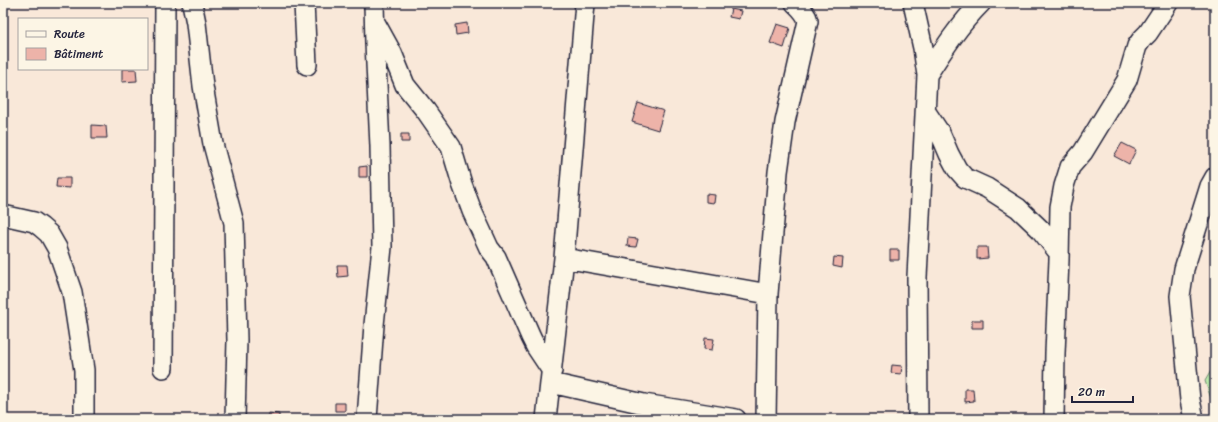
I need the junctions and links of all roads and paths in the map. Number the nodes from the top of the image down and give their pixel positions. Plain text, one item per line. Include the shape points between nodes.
1 (165, 3) edge
2 (192, 3) edge
3 (304, 3) edge
4 (585, 3) edge
5 (795, 3) edge
6 (913, 3) edge
7 (981, 3) edge
8 (1168, 3) edge
9 (374, 12) edge
10 (307, 65) dead end
11 (927, 75) junction
12 (926, 112) junction
13 (1215, 177) edge
14 (3, 215) edge
15 (1059, 253) junction
16 (564, 258) junction
17 (768, 294) junction
18 (163, 368) dead end
19 (552, 377) junction
20 (84, 419) edge
21 (235, 419) edge
22 (367, 419) edge
23 (546, 419) edge
24 (736, 419) edge
25 (766, 419) edge
26 (918, 419) edge
27 (1054, 419) edge
28 (1194, 419) edge

1 - 18 street
2 - 21 street via 213,144 234,223 237,340
3 - 10 street
4 - 16 street
5 - 17 street via 802,9 808,21 784,129
6 - 11 street
7 - 11 street via 944,48
8 - 15 street via 1137,46 1126,80 1083,152 1070,167 1060,207
9 - 19 street via 405,85 451,147 472,211
9 - 22 street via 382,247
11 - 12 street
12 - 15 street via 940,133 957,169 965,178 987,188 1018,208
12 - 26 street via 917,277
13 - 28 street via 1184,269 1180,296
14 - 20 street via 34,222 49,234 57,248 72,292 84,370
15 - 27 street
16 - 17 street
16 - 19 street
17 - 25 street
19 - 23 street
19 - 24 street via 644,404

